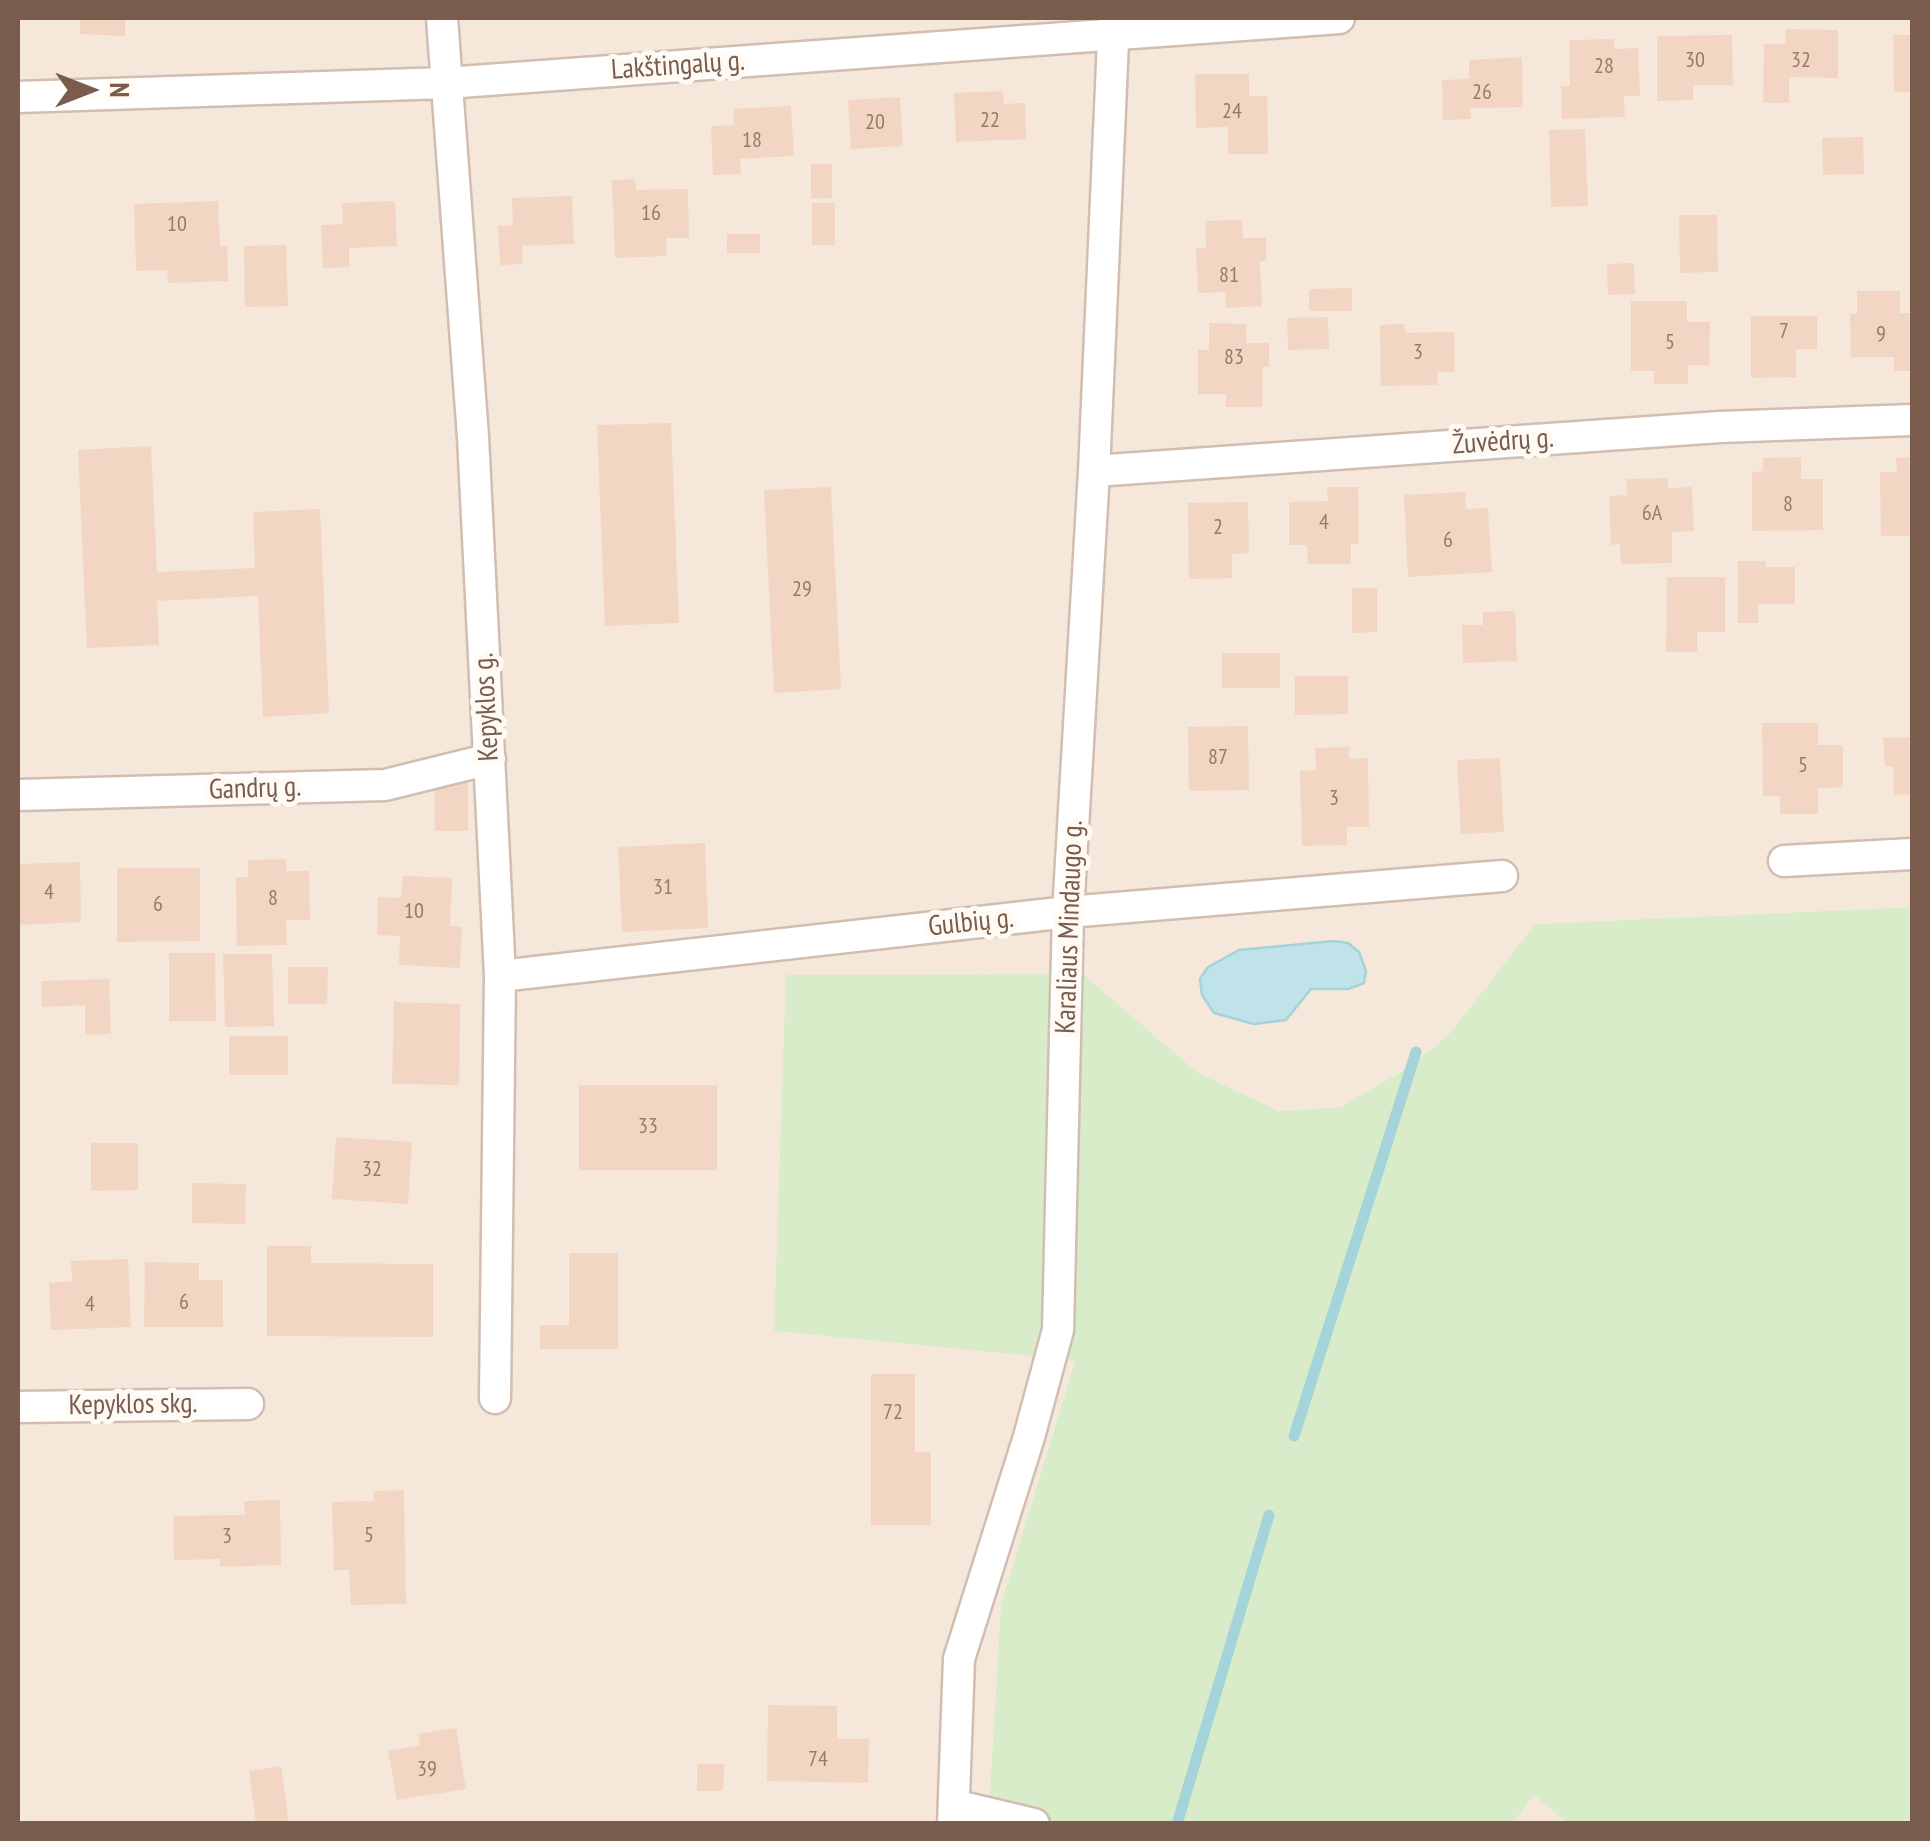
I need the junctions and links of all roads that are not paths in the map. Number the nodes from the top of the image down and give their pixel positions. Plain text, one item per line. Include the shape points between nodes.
1 (442, 18) edge
2 (1339, 18) edge
3 (1113, 25) edge
4 (446, 83) junction
5 (18, 97) edge
6 (1912, 420) edge
7 (1094, 471) junction
8 (490, 759) junction
9 (18, 795) edge
10 (1912, 854) edge
11 (1784, 861) dead end
12 (1502, 876) dead end
13 (1068, 912) junction
14 (500, 976) junction
15 (495, 1398) dead end
16 (248, 1404) dead end
17 (18, 1407) edge
18 (954, 1814) edge
19 (1034, 1824) edge

1 - 4 street, Kepyklos g.
2 - 3 street, Lakštingalų g.
3 - 4 street, Lakštingalų g.
3 - 7 street, Karaliaus Mindaugo g.
4 - 5 street, Lakštingalų g.
4 - 8 street, Kepyklos g.
6 - 7 street, Žuvėdrų g.
7 - 13 street, Karaliaus Mindaugo g.
8 - 9 street, Gandrų g. via 384,785
8 - 14 street, Kepyklos g.
10 - 11 street
12 - 13 street, Gulbių g.
13 - 14 street, Gulbių g.
13 - 18 street, Karaliaus Mindaugo g. via 1058,1330 959,1659
14 - 15 street, Kepyklos g.
16 - 17 street, Kepyklos skg.
18 - 19 street

